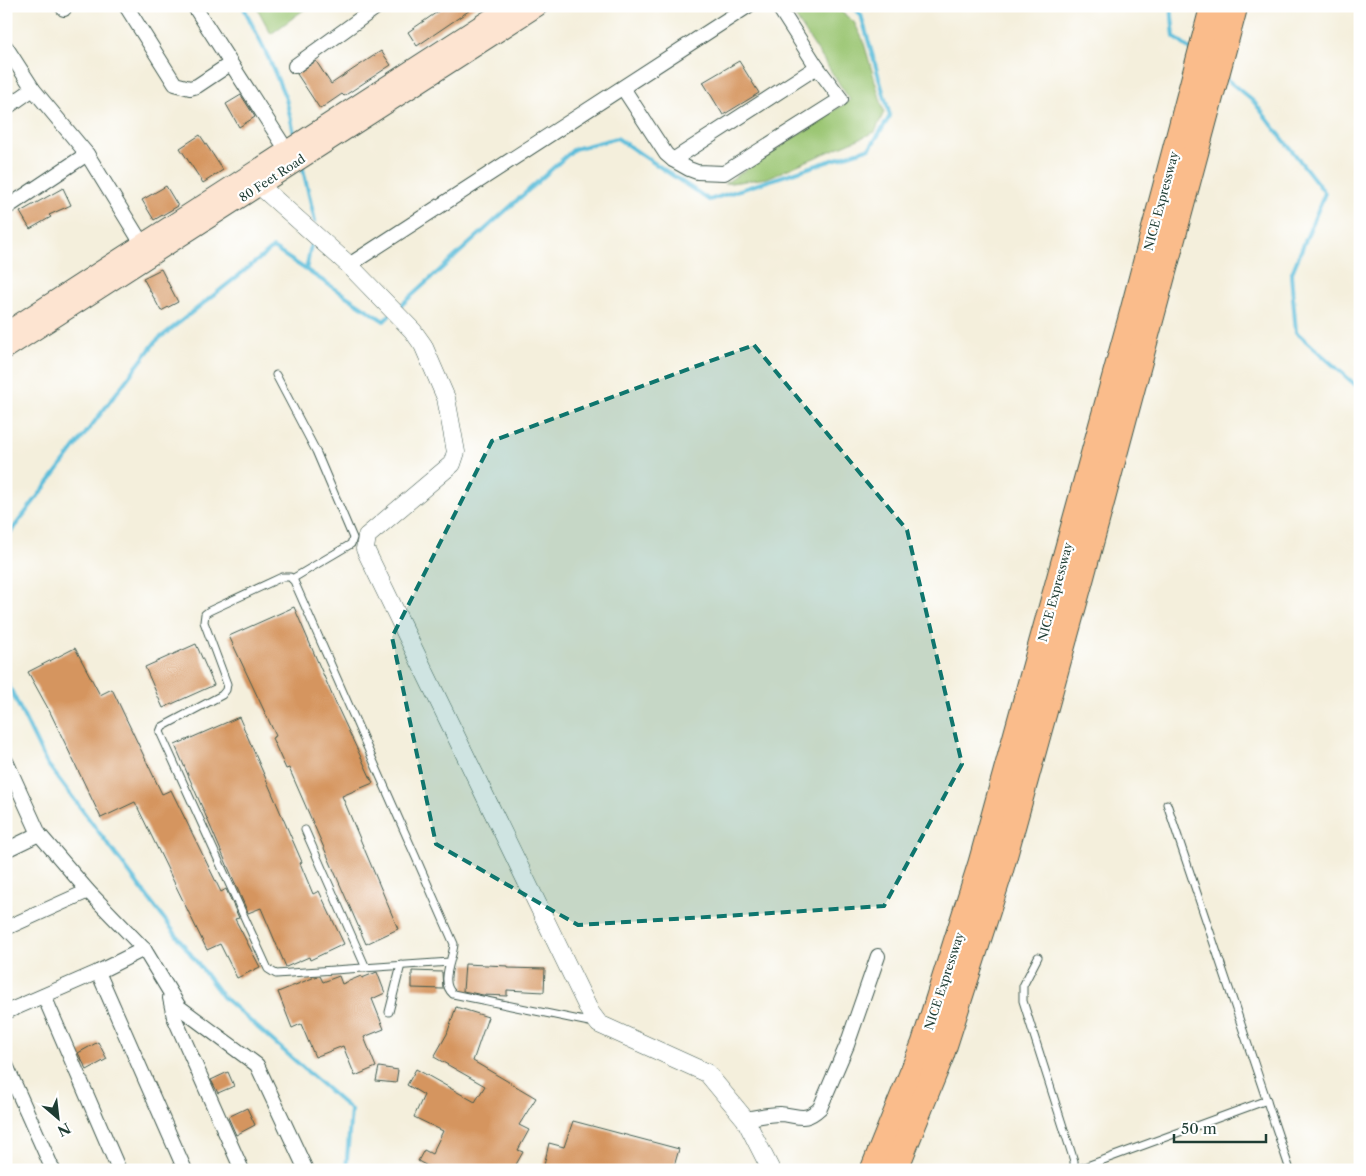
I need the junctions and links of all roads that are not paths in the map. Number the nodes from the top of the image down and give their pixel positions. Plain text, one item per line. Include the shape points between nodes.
1 (126, 6) edge
2 (194, 6) edge
3 (378, 6) edge
4 (510, 6) edge
5 (538, 6) edge
6 (748, 6) edge
7 (778, 6) edge
8 (1213, 6) edge
9 (1235, 6) edge
10 (6, 47) edge
11 (230, 64) junction
12 (295, 66) dead end
13 (817, 67) junction
14 (623, 88) junction
15 (1202, 88) junction
16 (33, 89) junction
17 (6, 108) edge
18 (87, 154) junction
19 (291, 157) junction
20 (673, 160) junction
21 (260, 186) junction
22 (6, 208) edge
23 (147, 250) junction
24 (349, 265) junction
25 (6, 332) edge
26 (6, 349) edge
27 (276, 375) dead end
28 (292, 579) junction
29 (6, 761) edge
30 (1167, 804) dead end
31 (305, 830) dead end
32 (39, 834) junction
33 (6, 850) edge
34 (88, 891) junction
35 (6, 928) edge
36 (144, 949) junction
37 (878, 956) dead end
38 (1038, 957) dead end
39 (450, 962) junction
40 (402, 966) junction
41 (366, 968) junction
42 (98, 972) junction
43 (168, 990) junction
44 (44, 996) junction
45 (6, 1012) edge
46 (389, 1012) dead end
47 (599, 1024) junction
48 (6, 1065) edge
49 (1267, 1100) junction
50 (745, 1119) junction
51 (53, 1170) edge
52 (119, 1170) edge
53 (185, 1170) edge
54 (242, 1170) edge
55 (306, 1170) edge
56 (772, 1170) edge
57 (873, 1170) edge
58 (895, 1170) edge
59 (1076, 1170) edge
60 (1290, 1170) edge

1 - 11 street via 175,84 190,88 197,86
2 - 11 street
3 - 12 street
4 - 19 main road, 80 Feet Road
5 - 19 main road, 80 Feet Road
6 - 14 street
7 - 13 street
8 - 15 highway, NICE Expressway via 1204,41
9 - 15 highway, NICE Expressway via 1220,59
10 - 16 street
11 - 19 street
13 - 20 street
13 - 20 street via 841,100 724,173 692,171
14 - 20 street
14 - 24 street
15 - 57 highway, NICE Expressway via 1130,318 981,863 924,1044
15 - 58 highway, NICE Expressway via 1082,576 1000,872 941,1056
16 - 17 street
16 - 18 street
18 - 22 street
18 - 23 street
19 - 21 main road, 80 Feet Road
19 - 23 main road, 80 Feet Road
21 - 23 main road, 80 Feet Road
21 - 24 street
23 - 25 main road, 80 Feet Road
23 - 26 main road, 80 Feet Road
24 - 47 street via 400,316 423,345 446,398 456,455 452,464 367,536 365,549 590,1012
27 - 28 lane via 316,451 353,538 351,544
28 - 39 lane via 454,944
28 - 41 lane via 282,577 205,614 204,622 227,684 226,690 162,727 160,732 270,972
29 - 32 street
30 - 49 lane
31 - 41 lane
32 - 33 street
32 - 34 street
34 - 35 street
34 - 36 street
36 - 42 street
36 - 43 street
37 - 50 street via 847,1045 820,1108 812,1116 804,1118 780,1114
38 - 59 lane via 1023,986 1022,1001
39 - 40 lane
39 - 47 lane via 446,984 453,994
40 - 41 lane
40 - 46 lane
42 - 44 street
42 - 53 street
43 - 54 street via 174,1017
43 - 55 street via 181,1009 257,1065
44 - 45 street
44 - 52 street
47 - 50 street via 707,1074
48 - 51 street
49 - 59 lane
49 - 60 lane
50 - 56 street

